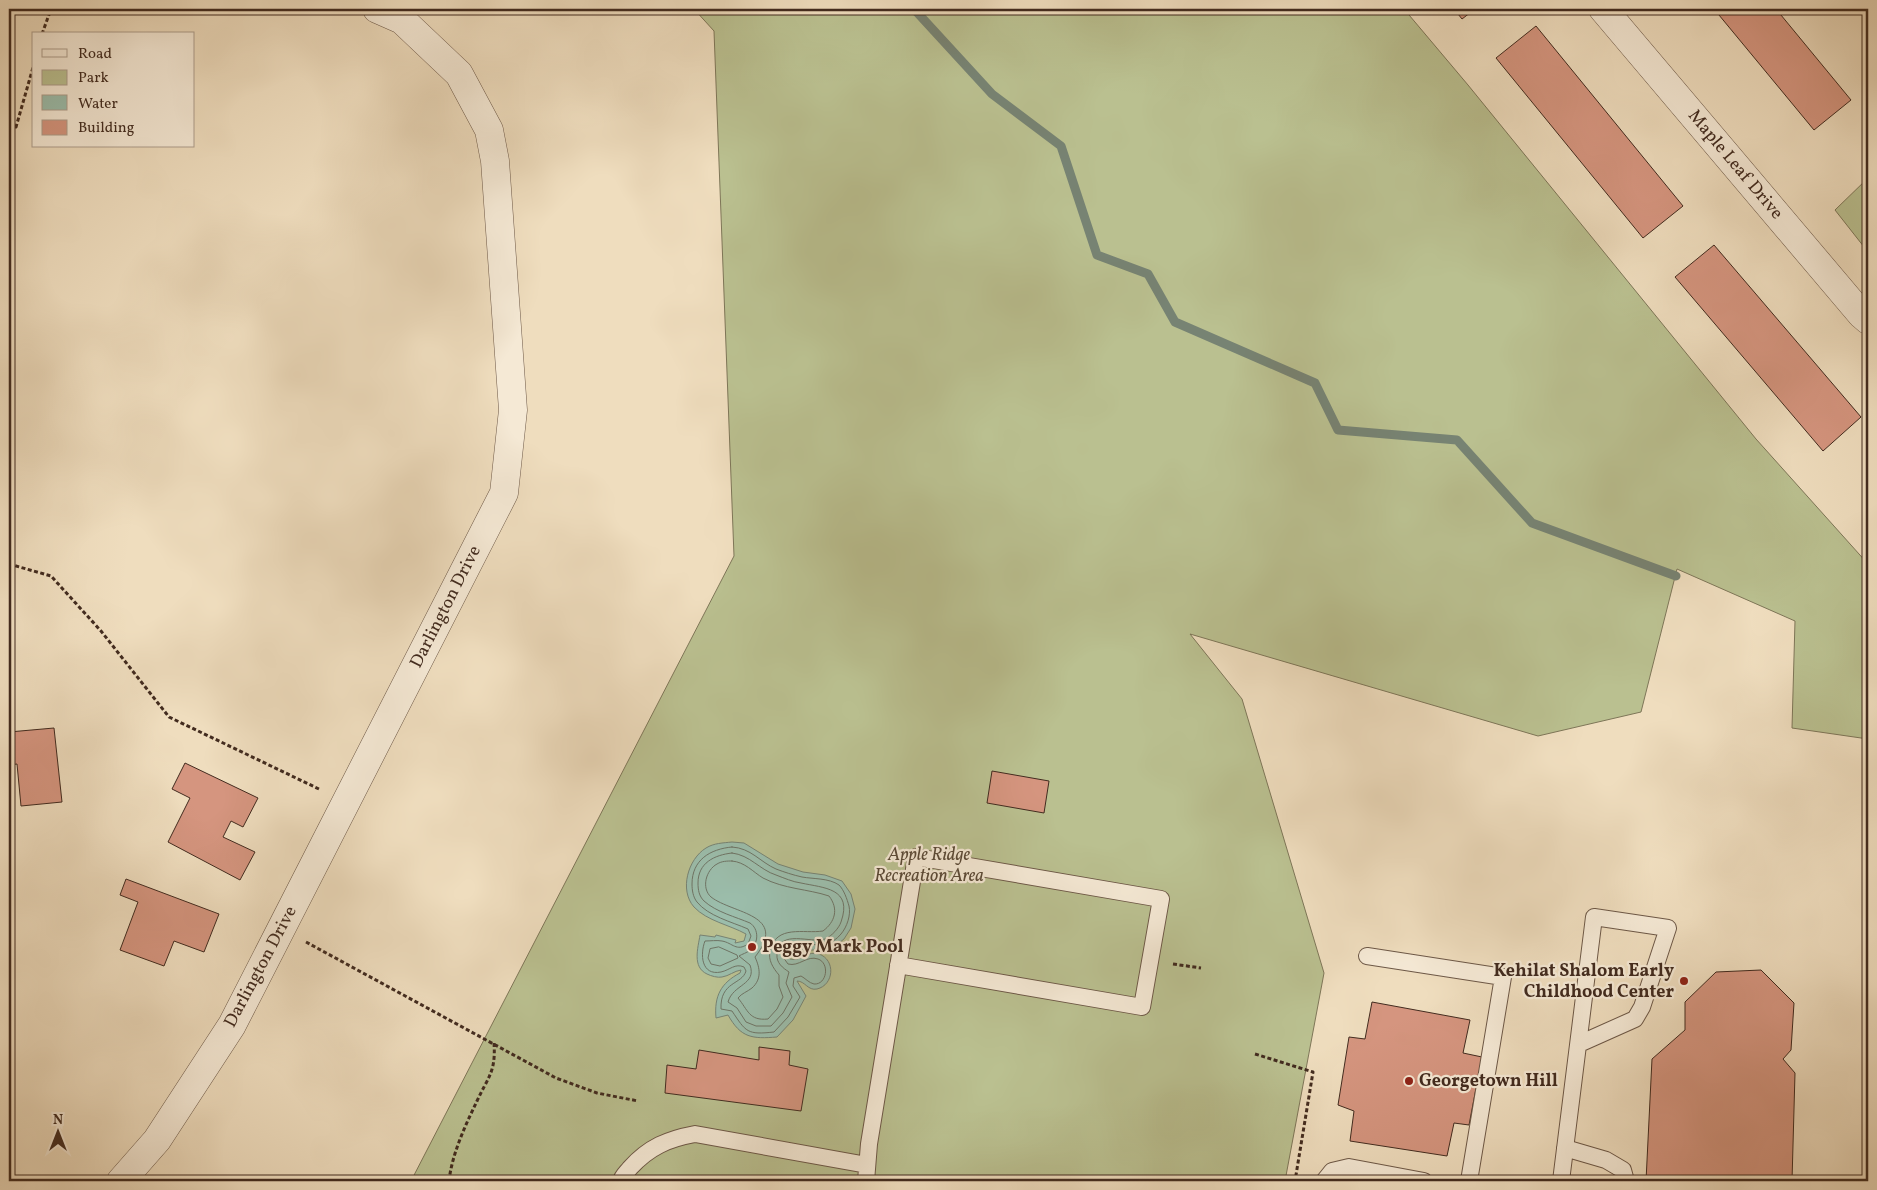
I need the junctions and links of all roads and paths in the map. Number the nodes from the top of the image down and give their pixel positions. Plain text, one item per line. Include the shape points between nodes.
1 (51, 9) edge
2 (378, 9) edge
3 (1604, 9) edge
4 (43, 32) edge
5 (32, 71) edge
6 (9, 126) edge
7 (1868, 320) edge
8 (9, 564) edge
9 (346, 802) junction
10 (281, 929) junction
11 (1367, 956) dead end
12 (898, 965) junction
13 (494, 1043) junction
14 (1579, 1044) junction
15 (1255, 1054) dead end
16 (638, 1101) dead end
17 (1565, 1148) junction
18 (867, 1165) junction
19 (121, 1181) edge
20 (449, 1181) edge
21 (621, 1181) edge
22 (866, 1181) edge
23 (1295, 1181) edge
24 (1324, 1181) edge
25 (1424, 1181) edge
26 (1469, 1181) edge
27 (1561, 1181) edge
28 (1626, 1181) edge

1 - 4 path
2 - 9 street, Darlington Drive via 402,20 459,74 489,130 495,161 513,410 504,493
3 - 7 street, Maple Leaf Drive
5 - 6 path via 16,127
8 - 9 path via 51,576 101,631 169,718
9 - 10 street, Darlington Drive
10 - 13 path
10 - 19 street, Darlington Drive via 232,1025 157,1140
11 - 26 lane via 1503,977
12 - 12 lane via 916,857 1161,899 1142,1006
12 - 18 lane
13 - 16 path via 556,1078 598,1093
13 - 20 path via 491,1076 460,1141
14 - 14 lane via 1594,917 1668,928 1635,1019
14 - 17 lane
15 - 23 path via 1313,1072
17 - 27 lane
17 - 28 lane via 1606,1160 1623,1170
18 - 21 lane via 695,1134 673,1138 649,1150
18 - 22 lane
24 - 25 lane via 1332,1171 1349,1167

